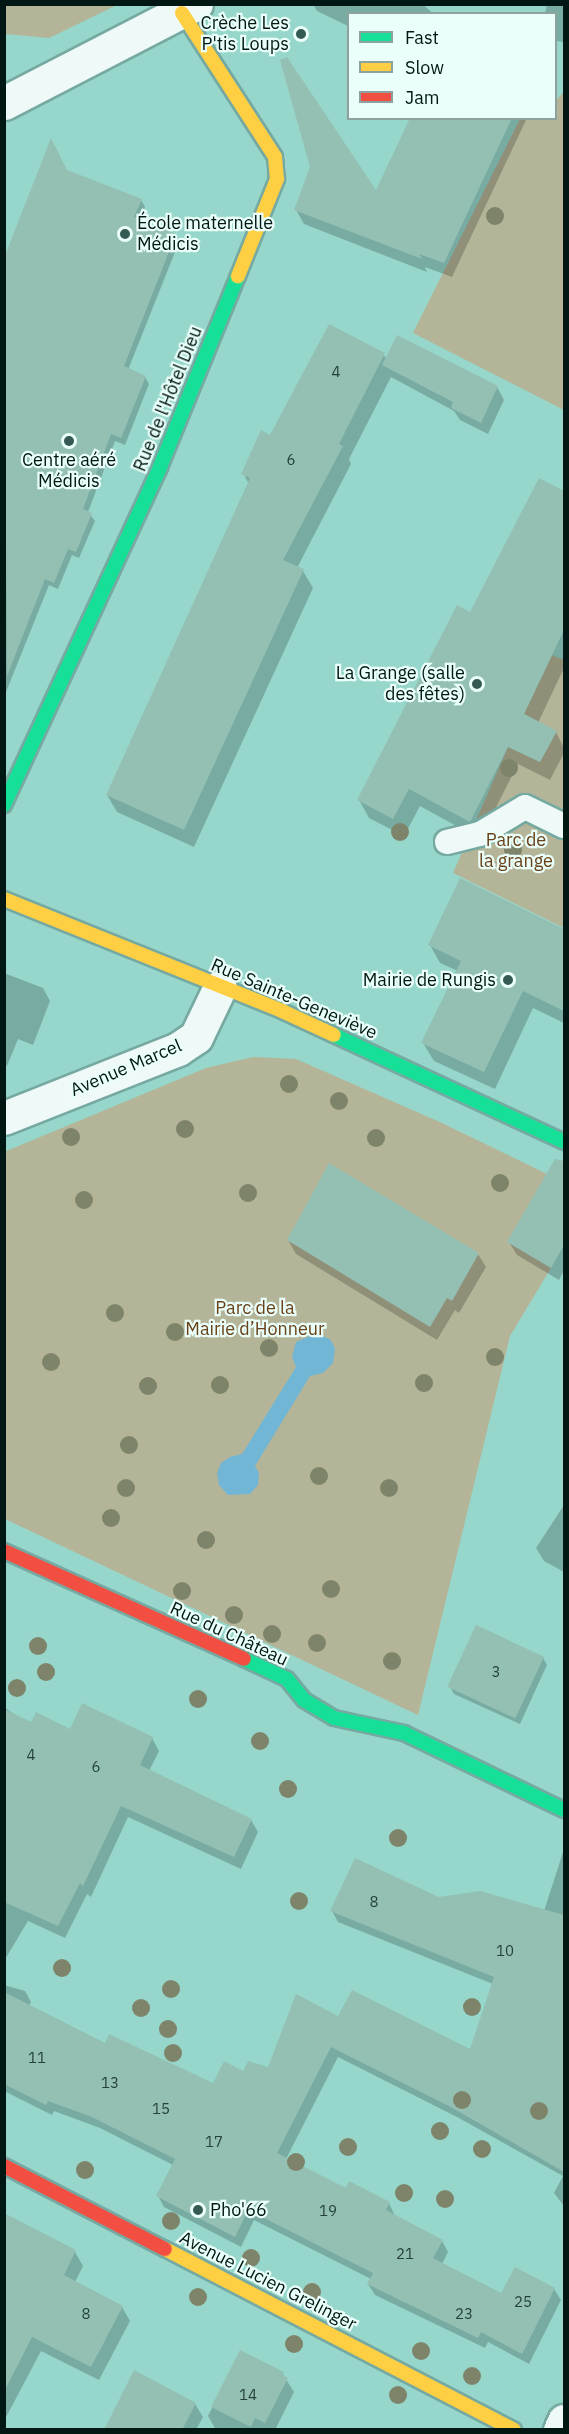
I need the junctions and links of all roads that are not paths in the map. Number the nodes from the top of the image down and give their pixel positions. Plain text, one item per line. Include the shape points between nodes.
1 (189, 9) edge
2 (4, 103) edge
3 (4, 806) edge
4 (564, 826) edge
5 (447, 842) dead end
6 (4, 899) edge
7 (220, 987) junction
8 (4, 1118) edge
9 (564, 1142) edge
10 (4, 1551) edge
11 (564, 1810) edge
12 (4, 2166) edge
13 (564, 2421) edge
14 (514, 2430) edge
15 (560, 2430) edge

1 - 2 street
1 - 3 street, Rue de l'Hôtel Dieu via 275,157 276,179 160,467
4 - 5 lane via 525,807 480,834
6 - 7 street, Rue Sainte-Geneviève
7 - 8 street, Avenue Marcel via 196,1037 178,1048
7 - 9 street, Rue Sainte-Geneviève via 282,1011
10 - 11 street, Rue du Château via 287,1679 304,1700 334,1718 404,1733
12 - 14 street, Avenue Lucien Grelinger
13 - 15 street

